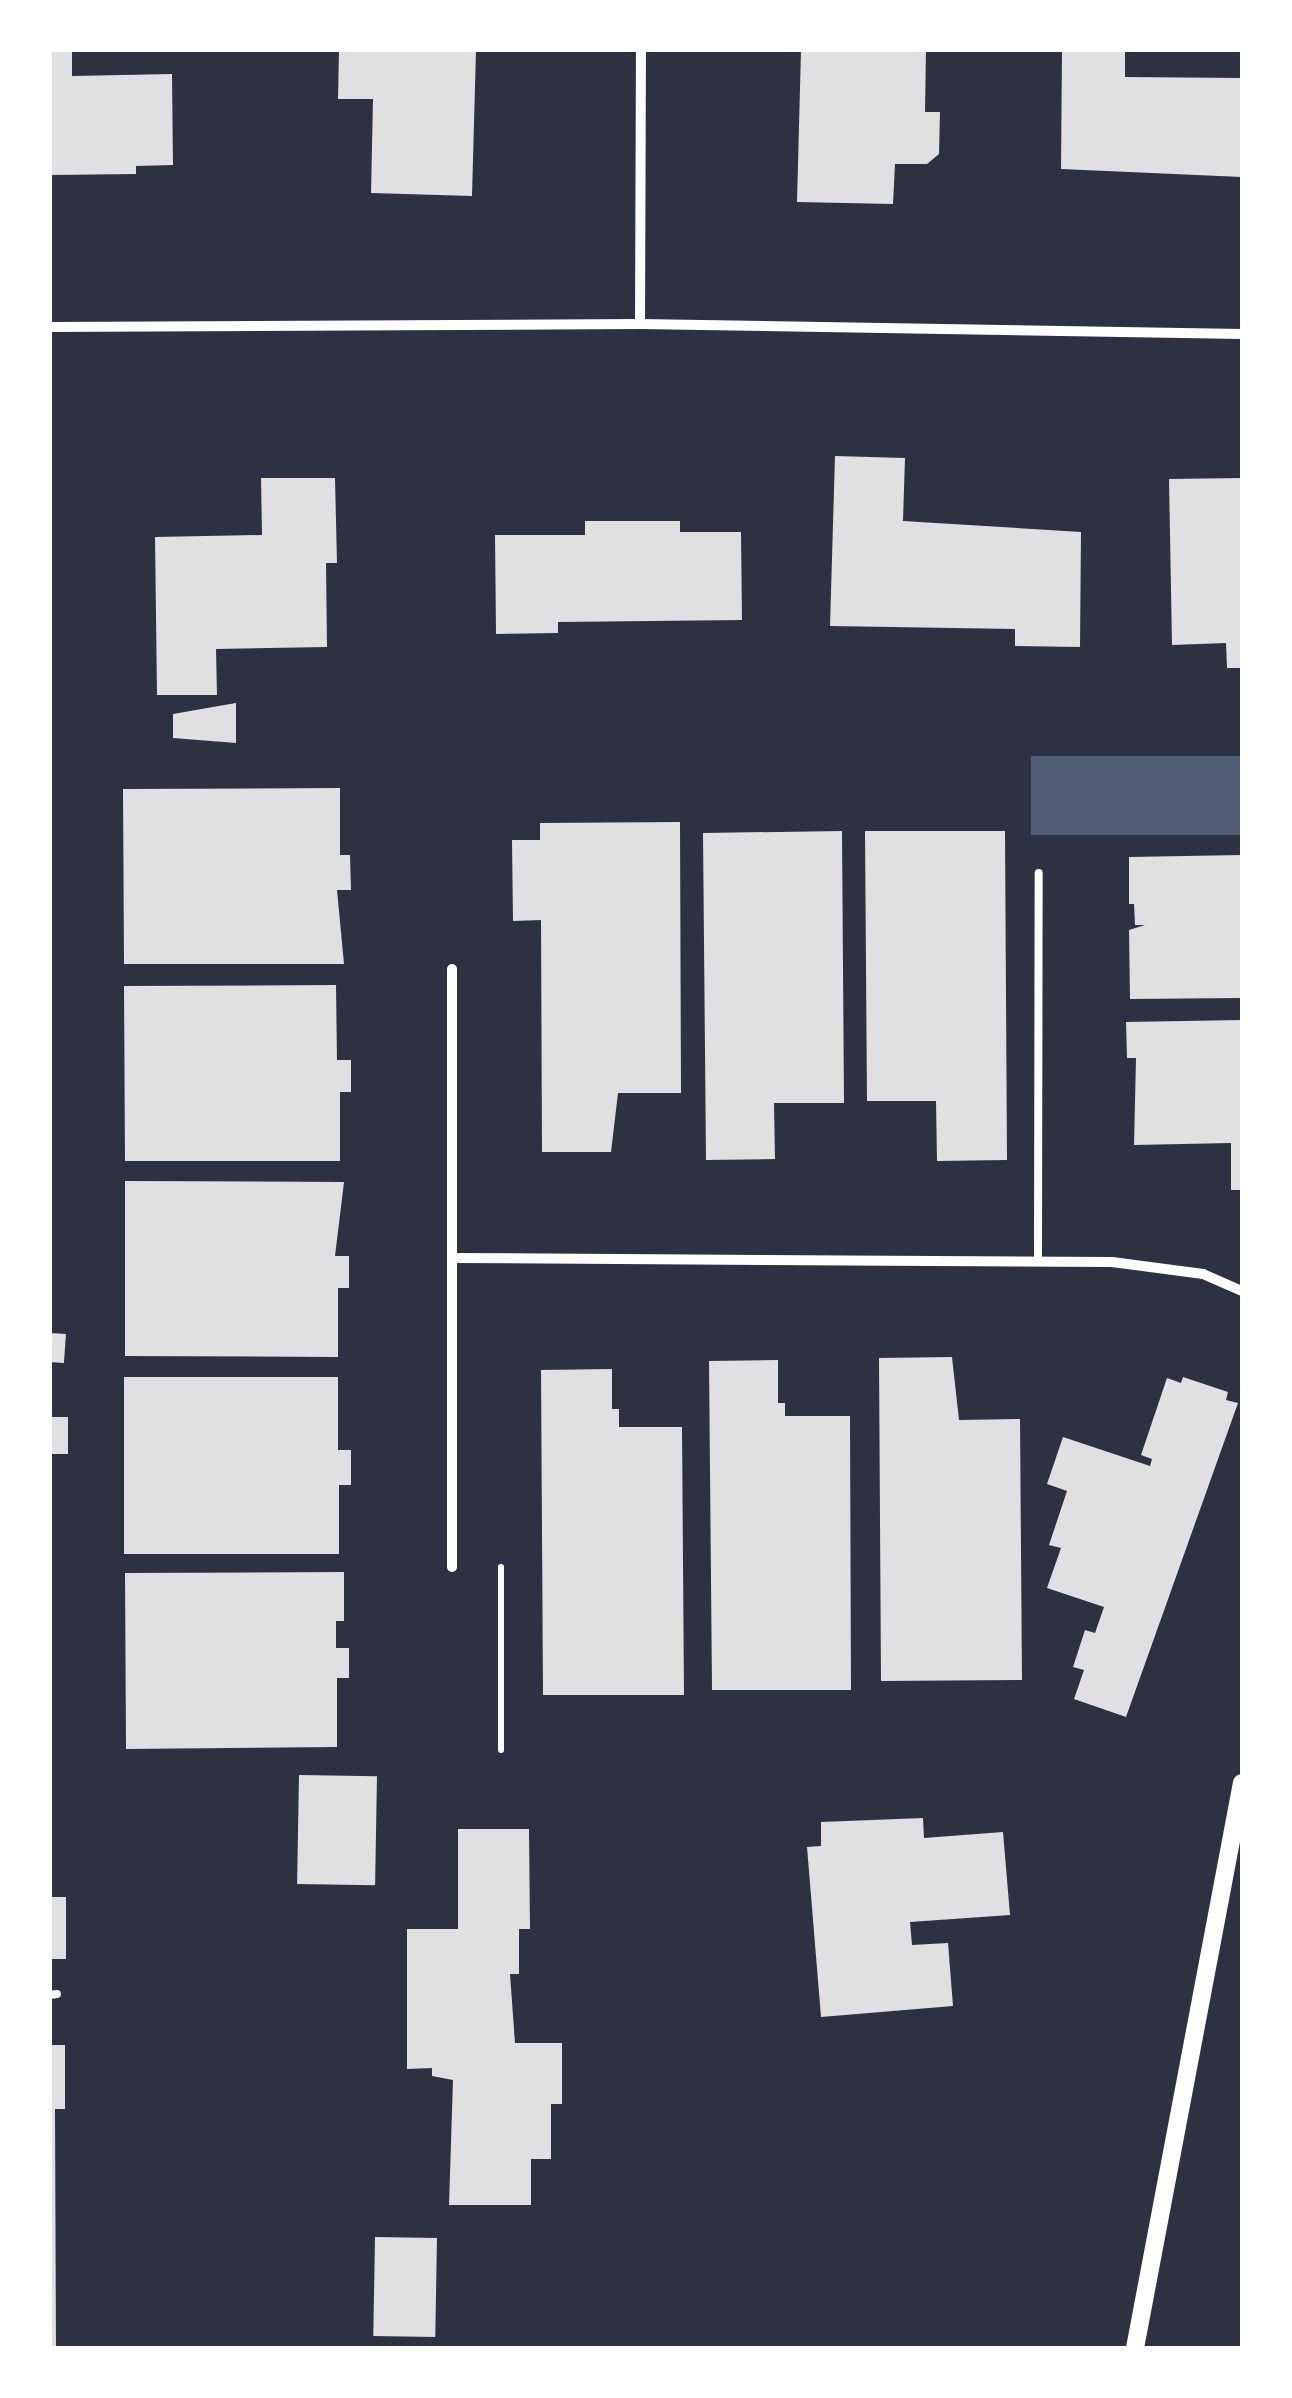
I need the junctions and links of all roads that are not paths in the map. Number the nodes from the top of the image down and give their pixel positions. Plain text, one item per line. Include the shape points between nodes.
1 (642, 50) edge
2 (640, 324) junction
3 (50, 327) edge
4 (1242, 334) edge
5 (1039, 873) dead end
6 (452, 969) dead end
7 (452, 1258) junction
8 (1038, 1261) junction
9 (1242, 1291) edge
10 (452, 1568) dead end
11 (1242, 1782) edge
12 (1134, 2348) edge

1 - 2 street
2 - 3 street
2 - 4 street
5 - 8 lane
6 - 7 street
7 - 8 street
7 - 10 street
8 - 9 street via 1164,1267
11 - 12 street

